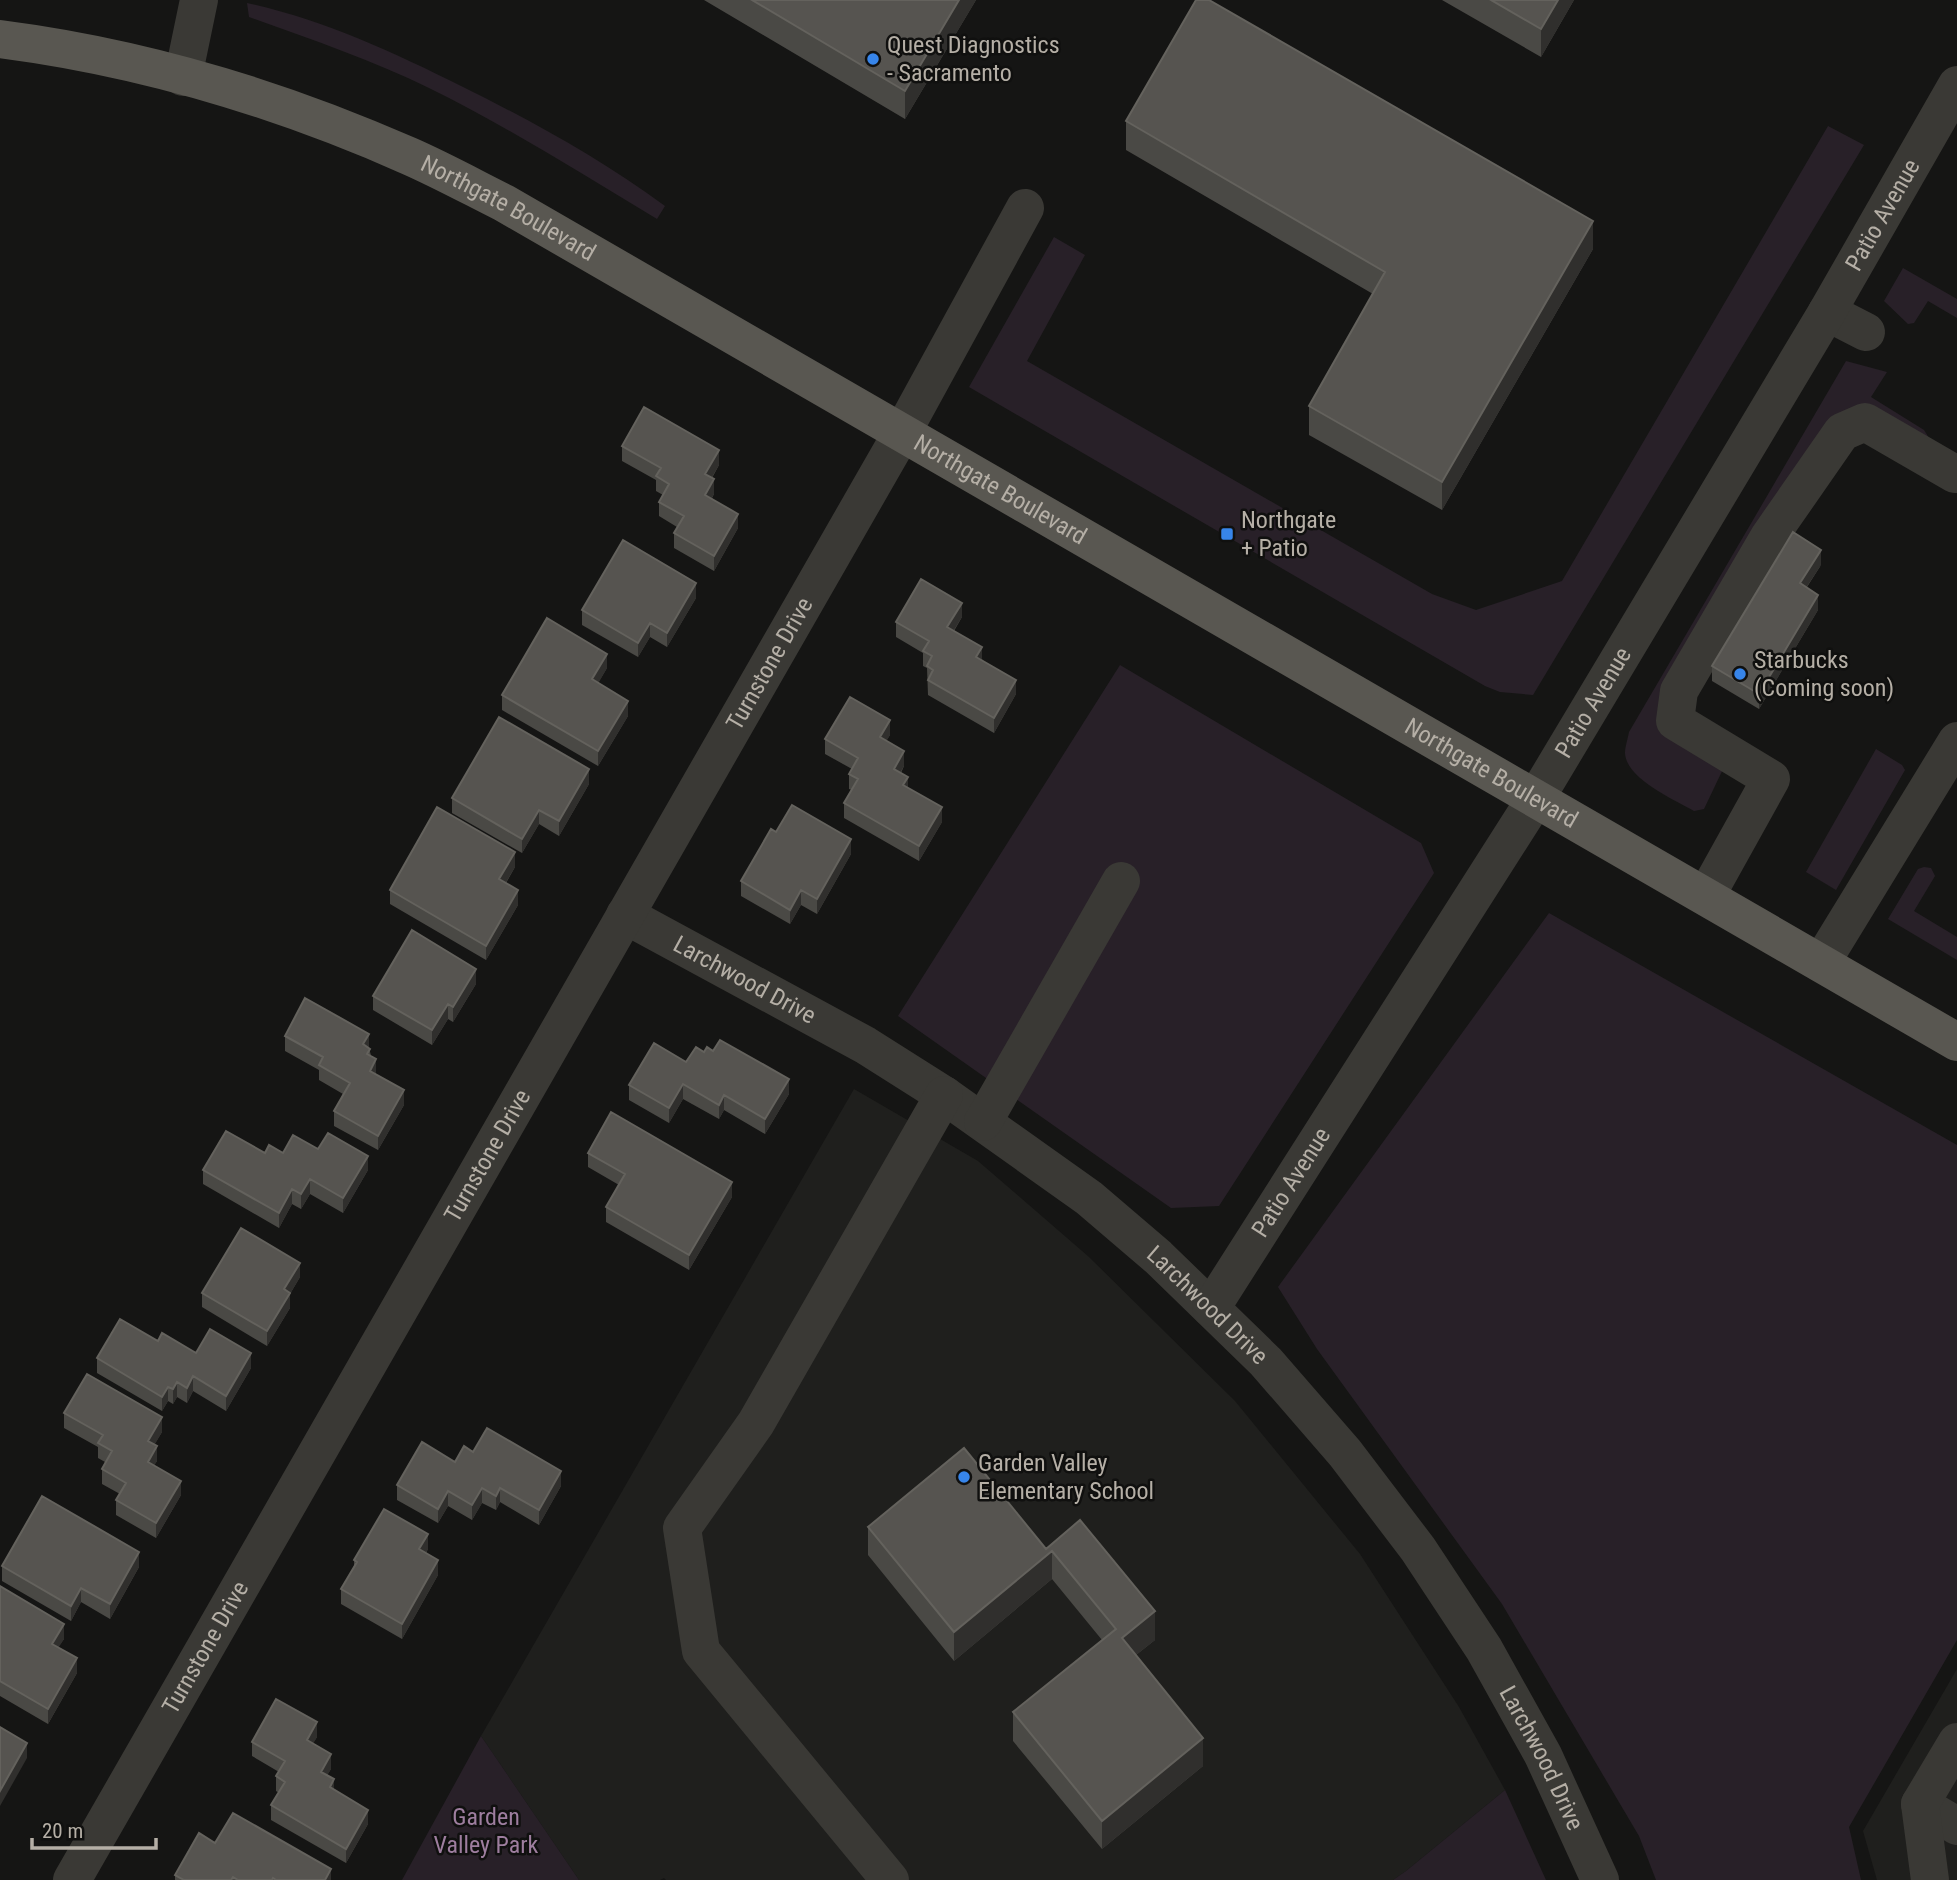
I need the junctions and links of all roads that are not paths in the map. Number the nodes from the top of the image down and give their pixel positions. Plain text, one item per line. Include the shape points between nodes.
1 (199, 0) edge
2 (0, 39) edge
3 (183, 77) junction
4 (1957, 85) edge
5 (1025, 208) dead end
6 (1827, 312) junction
7 (1866, 332) dead end
8 (903, 431) junction
9 (1955, 474) dead end
10 (1957, 741) edge
11 (1536, 798) junction
12 (1121, 881) dead end
13 (1706, 896) junction
14 (625, 915) junction
15 (1822, 963) junction
16 (1957, 1042) edge
17 (944, 1095) junction
18 (983, 1122) junction
19 (1211, 1308) junction
20 (1957, 1742) edge
21 (1920, 1804) junction
22 (1957, 1826) edge
23 (72, 1880) edge
24 (890, 1880) edge
25 (1601, 1880) edge
26 (1930, 1880) edge

1 - 3 street
2 - 3 main road, Northgate Boulevard
3 - 8 main road, Northgate Boulevard via 311,116 409,156 504,203
4 - 6 street, Patio Avenue
5 - 8 street, Turnstone Drive
6 - 7 street
6 - 11 street, Patio Avenue
8 - 11 main road, Northgate Boulevard
8 - 14 street, Turnstone Drive
9 - 13 street via 1865,422 1842,432 1769,537 1678,691 1675,721 1772,779
10 - 15 street
11 - 13 main road, Northgate Boulevard
11 - 19 street, Patio Avenue
12 - 18 street
13 - 15 main road, Northgate Boulevard
14 - 17 street, Larchwood Drive via 865,1045
14 - 23 street, Turnstone Drive
15 - 16 main road, Northgate Boulevard
17 - 18 street, Larchwood Drive
17 - 24 street via 756,1423 682,1528 701,1651
18 - 19 street, Larchwood Drive via 1089,1198
19 - 25 street, Larchwood Drive via 1266,1362 1345,1453 1418,1549 1484,1650 1543,1755
20 - 21 street
21 - 22 street
21 - 26 street

